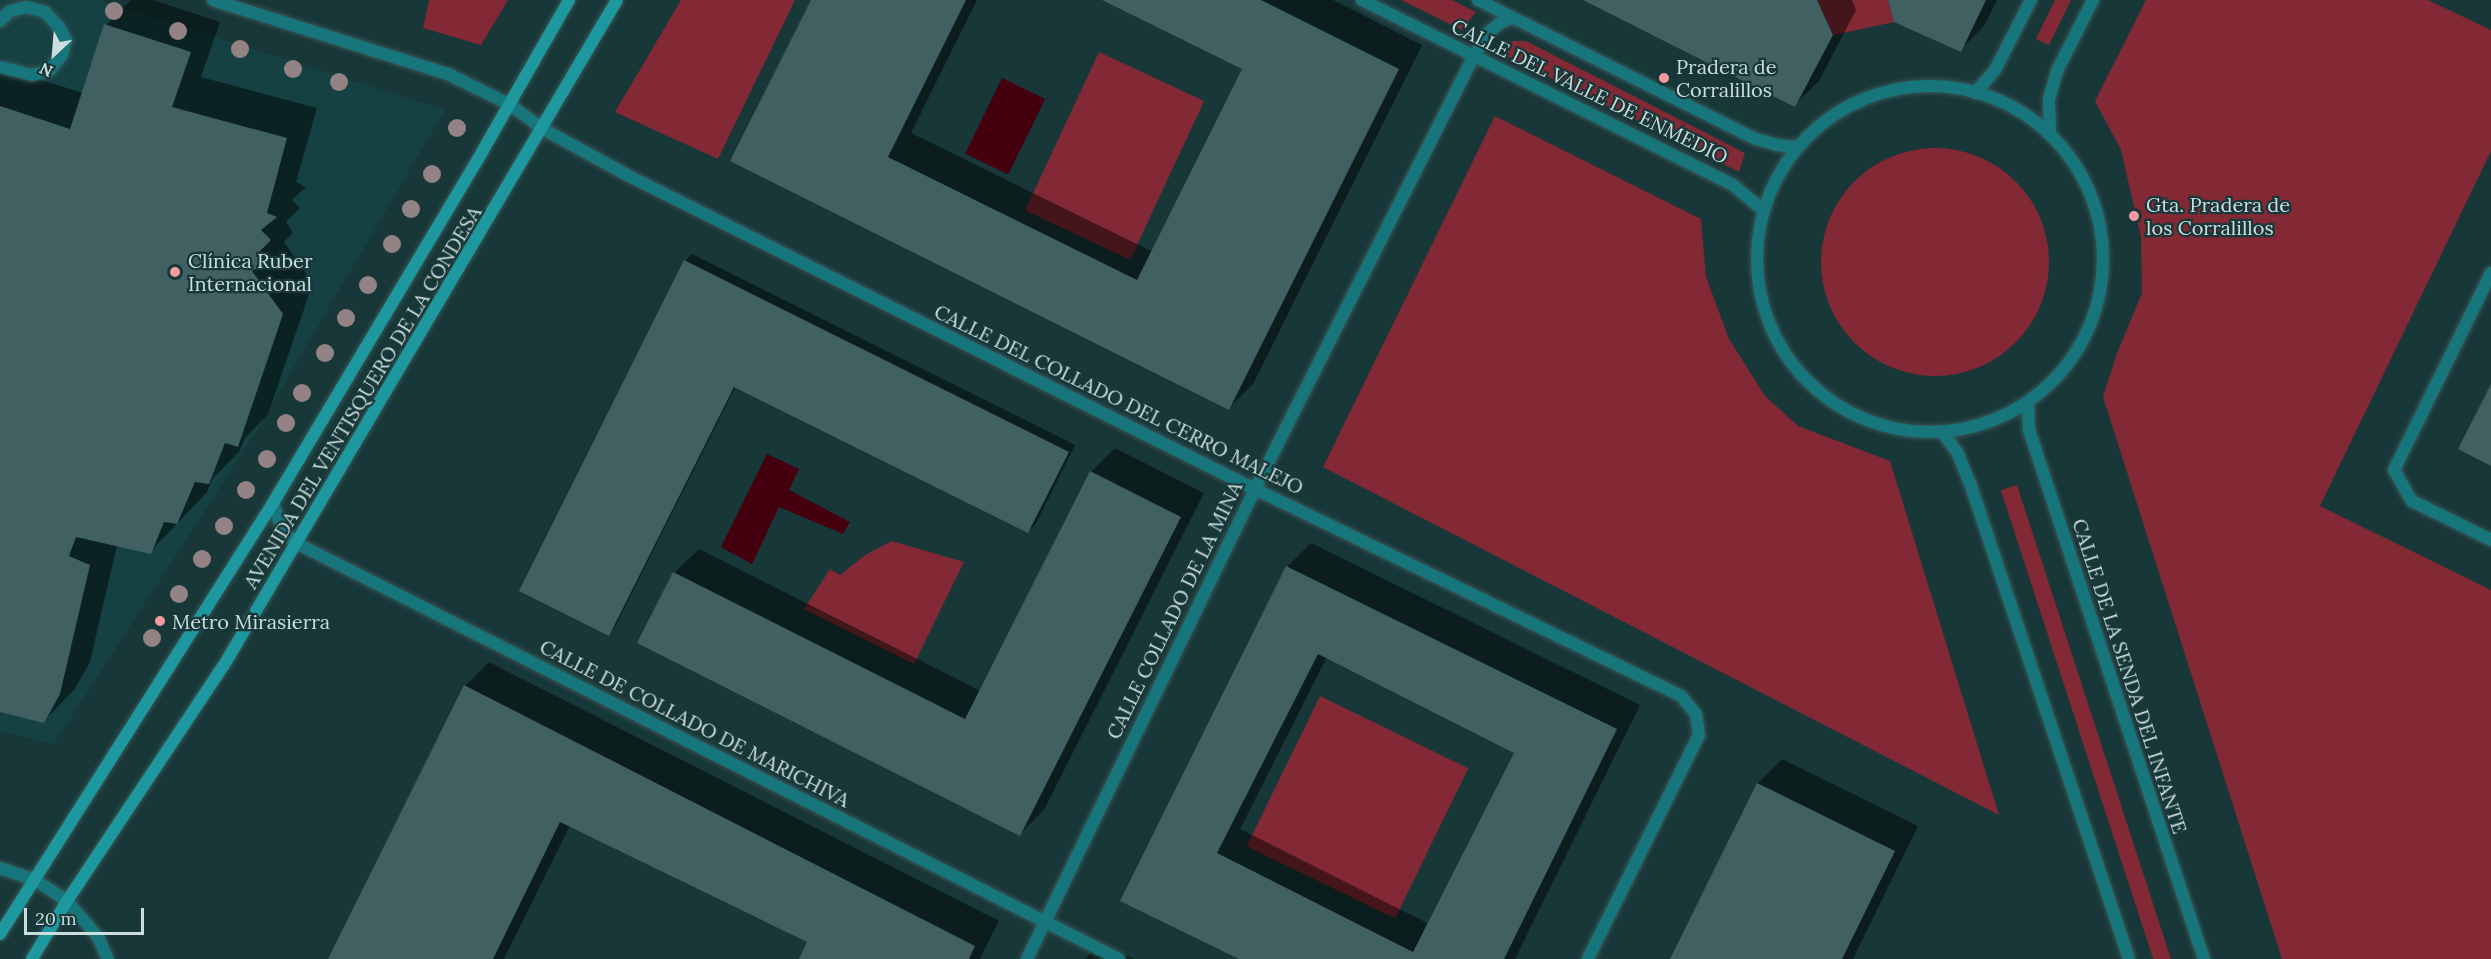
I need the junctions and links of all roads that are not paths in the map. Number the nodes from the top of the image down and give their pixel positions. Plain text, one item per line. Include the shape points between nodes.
1 (213, 0) edge
2 (568, 0) edge
3 (617, 0) edge
4 (1362, 0) edge
5 (1478, 0) edge
6 (2031, 0) edge
7 (2093, 0) edge
8 (1512, 18) junction
9 (0, 21) edge
10 (1474, 56) junction
11 (0, 67) edge
12 (1974, 93) junction
13 (509, 104) junction
14 (543, 129) junction
15 (2050, 132) junction
16 (1796, 147) junction
17 (1762, 209) junction
18 (2491, 273) edge
19 (2028, 403) junction
20 (1943, 433) junction
21 (1255, 489) junction
22 (273, 503) junction
23 (2491, 540) edge
24 (298, 544) junction
25 (0, 868) edge
26 (35, 880) junction
27 (67, 901) junction
28 (1045, 922) junction
29 (0, 933) edge
30 (32, 959) edge
31 (108, 959) edge
32 (1027, 959) edge
33 (1119, 959) edge
34 (1588, 959) edge
35 (2129, 959) edge
36 (2204, 959) edge

1 - 13 street via 423,65
2 - 13 main road, AVENIDA DEL VENTISQUERO DE LA CONDESA
3 - 14 main road, AVENIDA DEL VENTISQUERO DE LA CONDESA
4 - 10 street, CALLE DEL VALLE DE ENMEDIO
5 - 8 street, CALLE DEL VALLE DE ENMEDIO
6 - 12 street via 1995,70
7 - 15 street via 2057,71 2049,99
8 - 10 street, CALLE COLLADO DE LA MINA via 1488,33
8 - 16 street, CALLE DEL VALLE DE ENMEDIO via 1756,139
9 - 11 street via 10,10 27,7 45,12 66,40 62,55 49,71 32,75
10 - 17 street, CALLE DEL VALLE DE ENMEDIO via 1733,185
10 - 21 street, CALLE COLLADO DE LA MINA
12 - 15 street via 2024,111
12 - 16 street via 1930,87 1898,89 1857,102 1820,125
13 - 14 street, CALLE DEL COLLADO DEL CERRO MALEJO
13 - 22 main road, AVENIDA DEL VENTISQUERO DE LA CONDESA
14 - 21 street, CALLE DEL COLLADO DEL CERRO MALEJO
14 - 24 main road, AVENIDA DEL VENTISQUERO DE LA CONDESA
15 - 19 street via 2076,166 2096,214 2104,262 2099,301 2086,338 2073,359
16 - 17 street
17 - 20 street via 1757,283 1765,315 1784,354 1805,381 1862,420 1896,430
18 - 23 street via 2394,470 2412,501
19 - 20 street via 1994,422
19 - 36 street, CALLE DE LA SENDA DEL INFANTE via 2029,430
20 - 35 street via 1958,454 1970,483
21 - 28 street, CALLE COLLADO DE LA MINA
21 - 34 street, CALLE DEL COLLADO DEL CERRO MALEJO via 1681,696 1696,714 1699,735
22 - 24 street, CALLE DE COLLADO DE MARICHIVA via 283,532
22 - 26 main road, AVENIDA DEL VENTISQUERO DE LA CONDESA
24 - 27 main road, AVENIDA DEL VENTISQUERO DE LA CONDESA via 224,665
24 - 28 street, CALLE DE COLLADO DE MARICHIVA
25 - 26 street
26 - 27 street
26 - 29 main road, AVENIDA DEL VENTISQUERO DE LA CONDESA
27 - 30 main road, AVENIDA DEL VENTISQUERO DE LA CONDESA
27 - 31 street via 98,937
28 - 32 street, CALLE COLLADO DE LA MINA
28 - 33 street, CALLE DE COLLADO DE MARICHIVA

